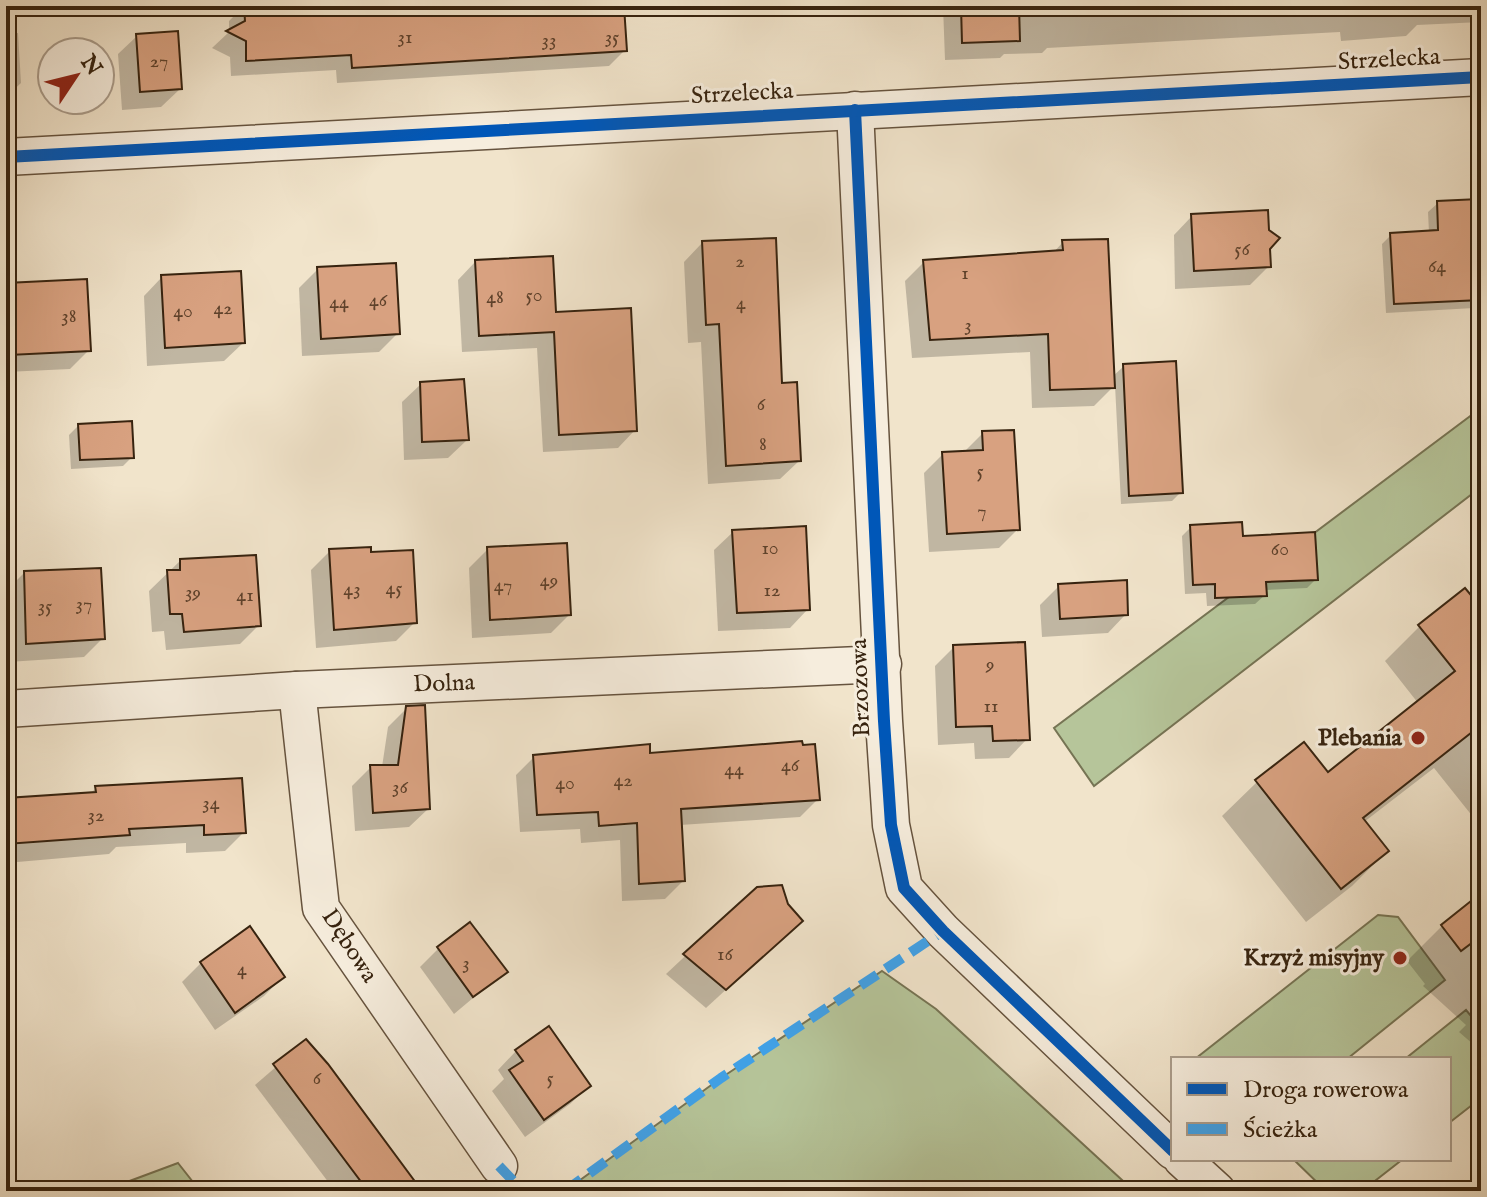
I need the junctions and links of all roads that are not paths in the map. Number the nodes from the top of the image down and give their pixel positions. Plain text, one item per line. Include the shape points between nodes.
1 (1481, 77) edge
2 (855, 110) junction
3 (6, 157) edge
4 (883, 664) junction
5 (297, 690) junction
6 (6, 709) edge
7 (1171, 1149) edge
8 (1184, 1161) edge
9 (499, 1166) dead end
10 (1217, 1191) edge

1 - 2 street, Strzelecka
2 - 3 street, Strzelecka
2 - 4 street, Brzozowa
4 - 5 street, Dolna
4 - 7 street, Brzozowa via 891,825 904,888 953,942
5 - 6 street, Dolna
5 - 9 street, Dębowa via 321,908
8 - 10 street

